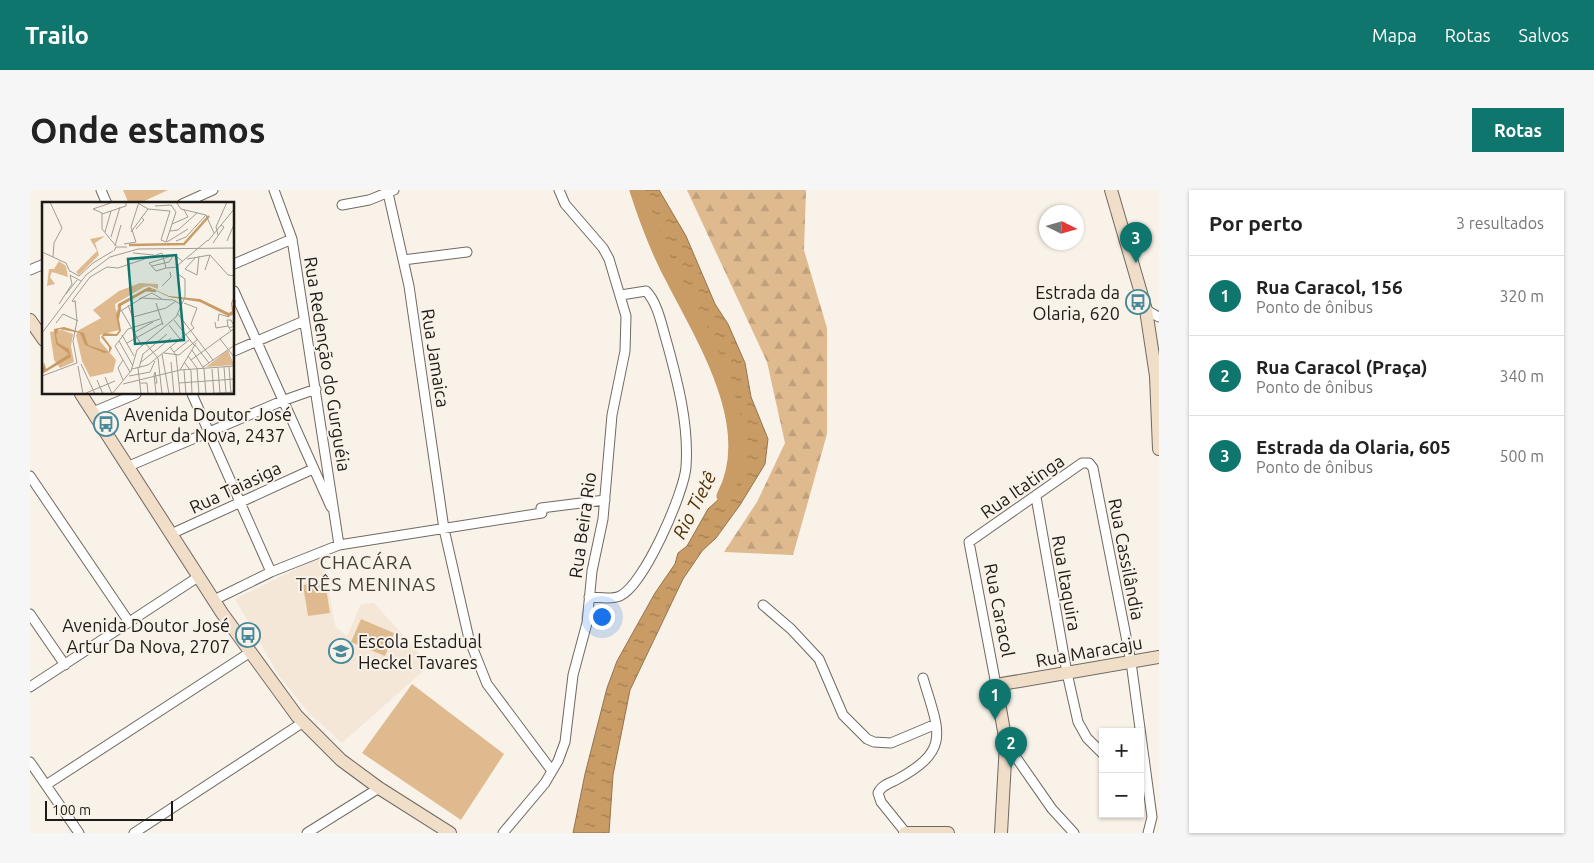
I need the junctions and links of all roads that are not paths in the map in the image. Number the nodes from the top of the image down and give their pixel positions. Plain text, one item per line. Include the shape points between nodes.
1 (101, 190) edge
2 (213, 190) edge
3 (274, 190) edge
4 (559, 190) edge
5 (1111, 190) edge
6 (391, 192) edge
7 (106, 202) edge
8 (192, 202) edge
9 (342, 205) dead end
10 (292, 239) junction
11 (467, 252) dead end
12 (403, 260) junction
13 (235, 264) edge
14 (42, 265) edge
15 (30, 270) edge
16 (235, 293) edge
17 (620, 295) junction
18 (1146, 310) junction
19 (1159, 316) edge
20 (30, 321) edge
21 (304, 321) junction
22 (42, 337) edge
23 (256, 341) junction
24 (235, 351) edge
25 (316, 390) junction
26 (82, 395) edge
27 (134, 395) edge
28 (192, 395) edge
29 (282, 401) junction
30 (93, 412) junction
31 (208, 432) junction
32 (1159, 449) edge
33 (128, 466) junction
34 (1093, 468) joint
35 (313, 469) junction
36 (30, 476) edge
37 (1036, 497) junction
38 (605, 500) junction
39 (240, 503) junction
40 (336, 516) junction
41 (444, 529) junction
42 (171, 534) junction
43 (969, 542) joint
44 (339, 545) junction
45 (271, 572) junction
46 (198, 577) junction
47 (590, 597) junction
48 (214, 600) junction
49 (763, 605) dead end
50 (30, 614) edge
51 (129, 622) junction
52 (249, 653) junction
53 (1159, 657) edge
54 (1131, 662) junction
55 (65, 664) junction
56 (1067, 673) junction
57 (923, 678) dead end
58 (996, 685) junction
59 (30, 687) edge
60 (302, 723) junction
61 (936, 724) junction
62 (1006, 743) junction
63 (1099, 749) edge
64 (30, 762) edge
65 (552, 770) junction
66 (46, 785) junction
67 (379, 788) junction
68 (1144, 794) edge
69 (1149, 798) junction
70 (79, 833) edge
71 (134, 833) edge
72 (307, 833) edge
73 (450, 833) edge
74 (503, 833) edge
75 (905, 833) edge
76 (948, 833) edge
77 (1001, 833) edge
78 (1074, 833) edge
79 (1148, 833) edge

1 - 7 street
2 - 8 street
3 - 10 street, Rua Redenção do Gurguéia
4 - 17 street, Rua Beira Rio via 574,216 603,248
5 - 18 main road
6 - 9 street
6 - 12 street, Rua Jamaica
10 - 13 street
10 - 21 street, Rua Redenção do Gurguéia
11 - 12 street
12 - 41 street, Rua Jamaica via 428,405
14 - 15 street
16 - 23 street
17 - 38 street, Rua Beira Rio via 626,316 626,332 612,415
17 - 47 street via 644,290 660,321 681,396 685,474 658,545 635,582 620,596
18 - 19 street
18 - 32 main road via 1156,376
20 - 22 main road
21 - 23 street
21 - 25 street, Rua Redenção do Gurguéia
23 - 24 street
23 - 29 street
25 - 29 street
25 - 40 street, Rua Redenção do Gurguéia
26 - 30 main road
27 - 30 street
28 - 31 street
29 - 31 street
29 - 35 street
30 - 33 main road
31 - 33 street
31 - 39 street
33 - 42 main road
34 - 37 street, Rua Itatinga via 1089,463 1082,463
34 - 54 street, Rua Cassilândia
35 - 39 street, Rua Taiasiga
35 - 40 street
36 - 51 street
37 - 43 street, Rua Itatinga
37 - 56 street, Rua Itaquira
38 - 41 street
38 - 47 street, Rua Beira Rio
39 - 42 street, Rua Taiasiga
39 - 45 street
40 - 44 street, Rua Redenção do Gurguéia
41 - 44 street
41 - 65 street, Rua Jamaica via 463,614 480,670 500,704
42 - 46 main road
43 - 58 street, Rua Caracol
44 - 45 street
45 - 48 street
46 - 48 main road
46 - 51 street
47 - 65 street, Rua Beira Rio via 587,623 572,676 565,742
48 - 52 main road
49 - 61 street via 820,659 843,715 867,739 891,742
50 - 55 street
51 - 55 street
52 - 60 main road
52 - 66 street
53 - 54 main road, Rua Maracaju
54 - 56 main road, Rua Maracaju
54 - 69 street, Rua Cassilândia
55 - 59 street
56 - 58 main road, Rua Maracaju
56 - 63 street, Rua Itaquira via 1082,730
57 - 61 street
58 - 62 main road, Rua Caracol
60 - 67 main road via 341,760
60 - 71 street
61 - 75 street via 936,743 926,760 879,790 881,802
62 - 77 main road, Rua Caracol
62 - 78 street via 1038,790
64 - 66 street
65 - 74 street, Rua Beira Rio via 535,797
66 - 70 street
67 - 72 street
67 - 73 main road
68 - 69 street
69 - 79 street, Rua Cassilândia via 1152,817
75 - 76 main road

